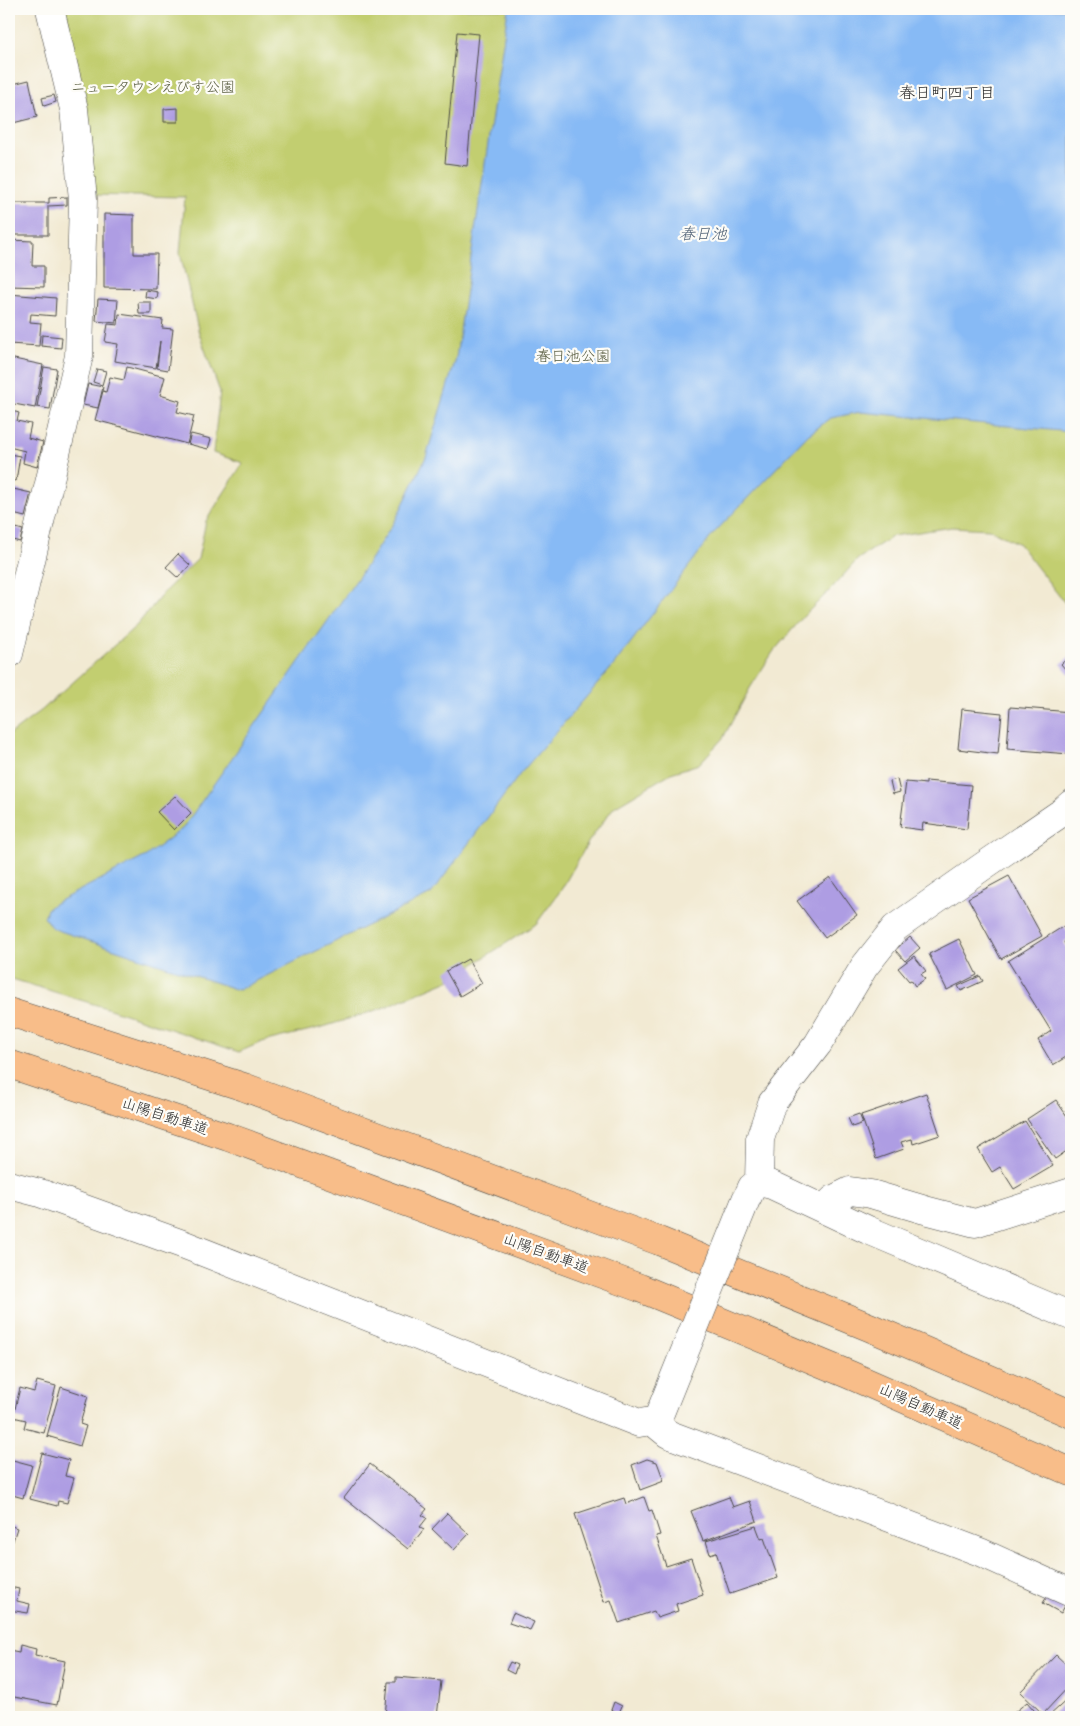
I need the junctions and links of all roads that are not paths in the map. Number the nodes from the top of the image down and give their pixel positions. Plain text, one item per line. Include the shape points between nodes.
1 (50, 9) edge
2 (10, 643) edge
3 (1071, 804) edge
4 (9, 1012) edge
5 (9, 1064) edge
6 (9, 1185) edge
7 (753, 1189) junction
8 (1071, 1192) edge
9 (824, 1209) junction
10 (1071, 1316) edge
11 (1071, 1414) edge
12 (656, 1417) junction
13 (1071, 1472) edge
14 (1071, 1593) edge

1 - 2 street via 74,109 82,190 80,356
3 - 7 street via 895,928 864,967 818,1044 772,1103 760,1139
4 - 11 highway via 244,1087 640,1234
5 - 13 highway, 山陽自動車道 via 228,1137 640,1288
6 - 12 street via 185,1245 639,1423
7 - 9 street via 772,1185
7 - 12 street, bridge
8 - 9 street via 975,1223 872,1194 850,1191 834,1199
9 - 10 street
12 - 14 street via 668,1434 980,1552

